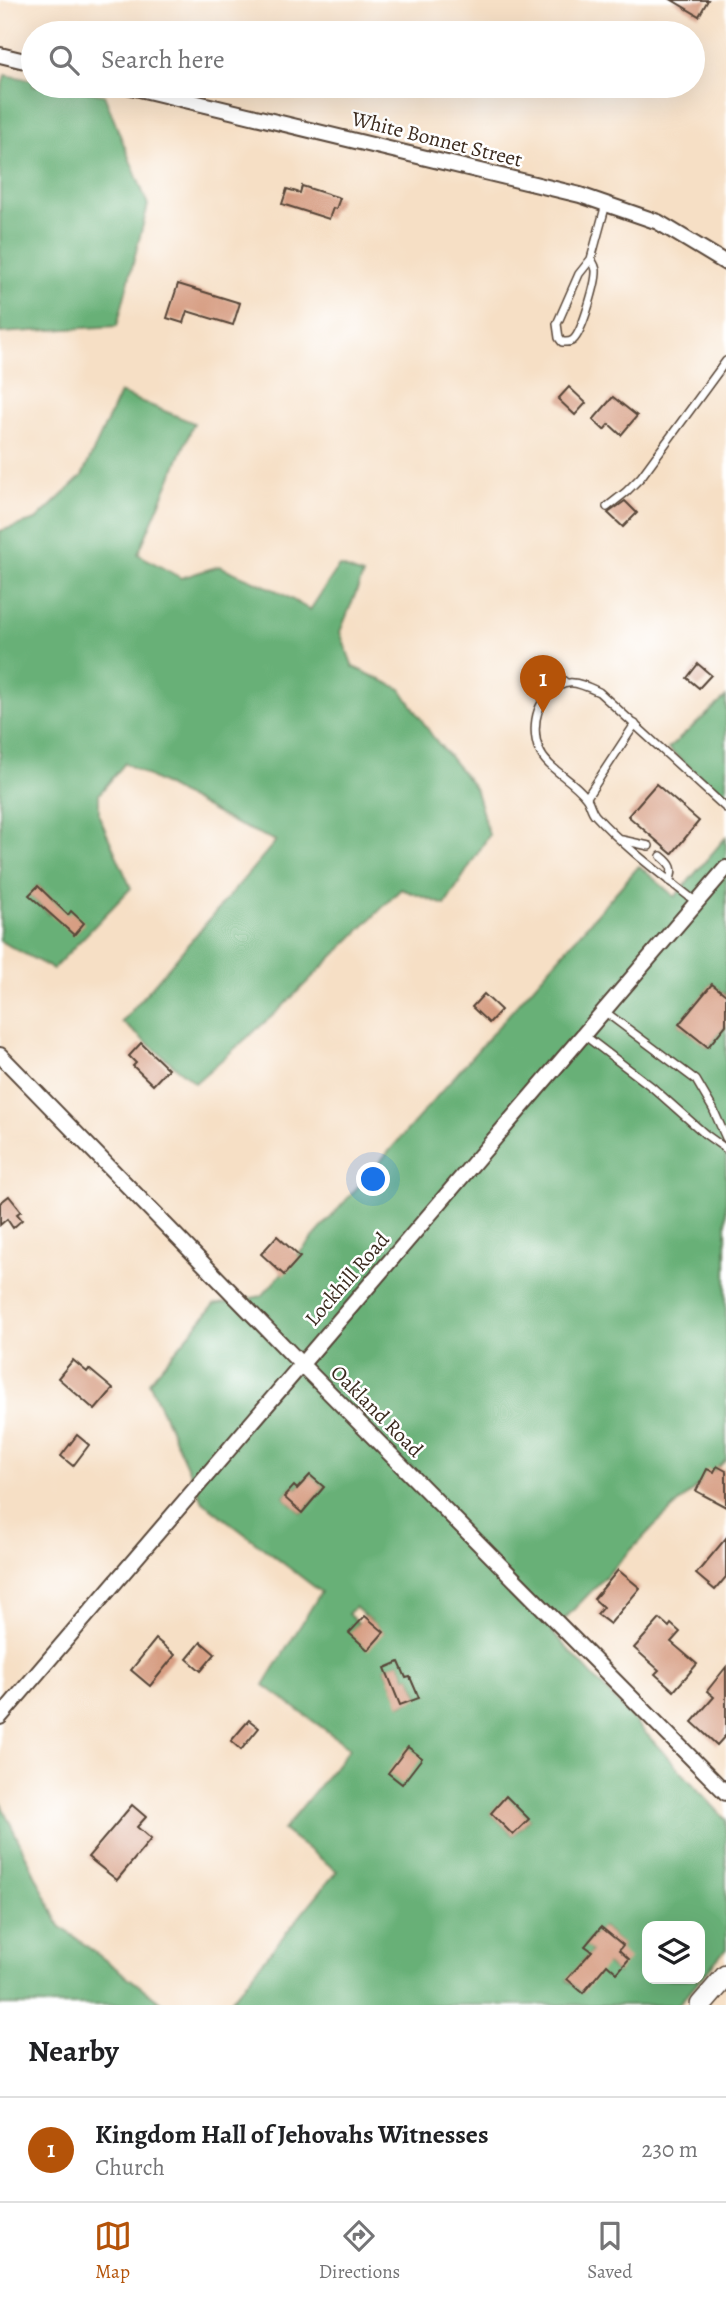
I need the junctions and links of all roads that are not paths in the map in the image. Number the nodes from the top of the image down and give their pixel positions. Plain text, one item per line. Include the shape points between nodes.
1 (0, 55) edge
2 (21, 60) edge
3 (177, 98) edge
4 (607, 203) junction
5 (591, 259) junction
6 (726, 263) edge
7 (726, 361) edge
8 (607, 507) dead end
9 (541, 662) dead end
10 (565, 682) junction
11 (635, 724) junction
12 (587, 797) junction
13 (726, 808) edge
14 (622, 840) junction
15 (649, 846) dead end
16 (661, 856) dead end
17 (726, 867) edge
18 (669, 881) junction
19 (696, 903) junction
20 (604, 1010) junction
21 (583, 1034) junction
22 (0, 1055) edge
23 (726, 1138) edge
24 (726, 1149) edge
25 (301, 1364) junction
26 (0, 1717) edge
27 (725, 1789) edge
28 (726, 1976) edge
29 (701, 2005) edge

1 - 2 street
3 - 4 street, White Bonnet Street
4 - 5 lane
4 - 6 street, White Bonnet Street via 658,222
5 - 5 lane via 579,274 557,324 562,342 574,340 579,332 595,278
7 - 8 lane via 641,477
9 - 10 lane
10 - 11 lane via 599,692
10 - 12 lane via 545,699 535,720 536,740 546,762
11 - 12 lane
11 - 13 lane
12 - 14 lane via 593,812
14 - 15 lane
14 - 18 lane
16 - 18 lane via 671,864
17 - 19 street, Lockhill Road
18 - 19 lane
19 - 20 street, Lockhill Road
20 - 21 street, Lockhill Road
20 - 23 lane via 696,1080
21 - 24 lane
21 - 25 street, Lockhill Road
22 - 25 street, Oakland Road
25 - 26 street, Lockhill Road
25 - 27 street, Oakland Road
28 - 29 main road

